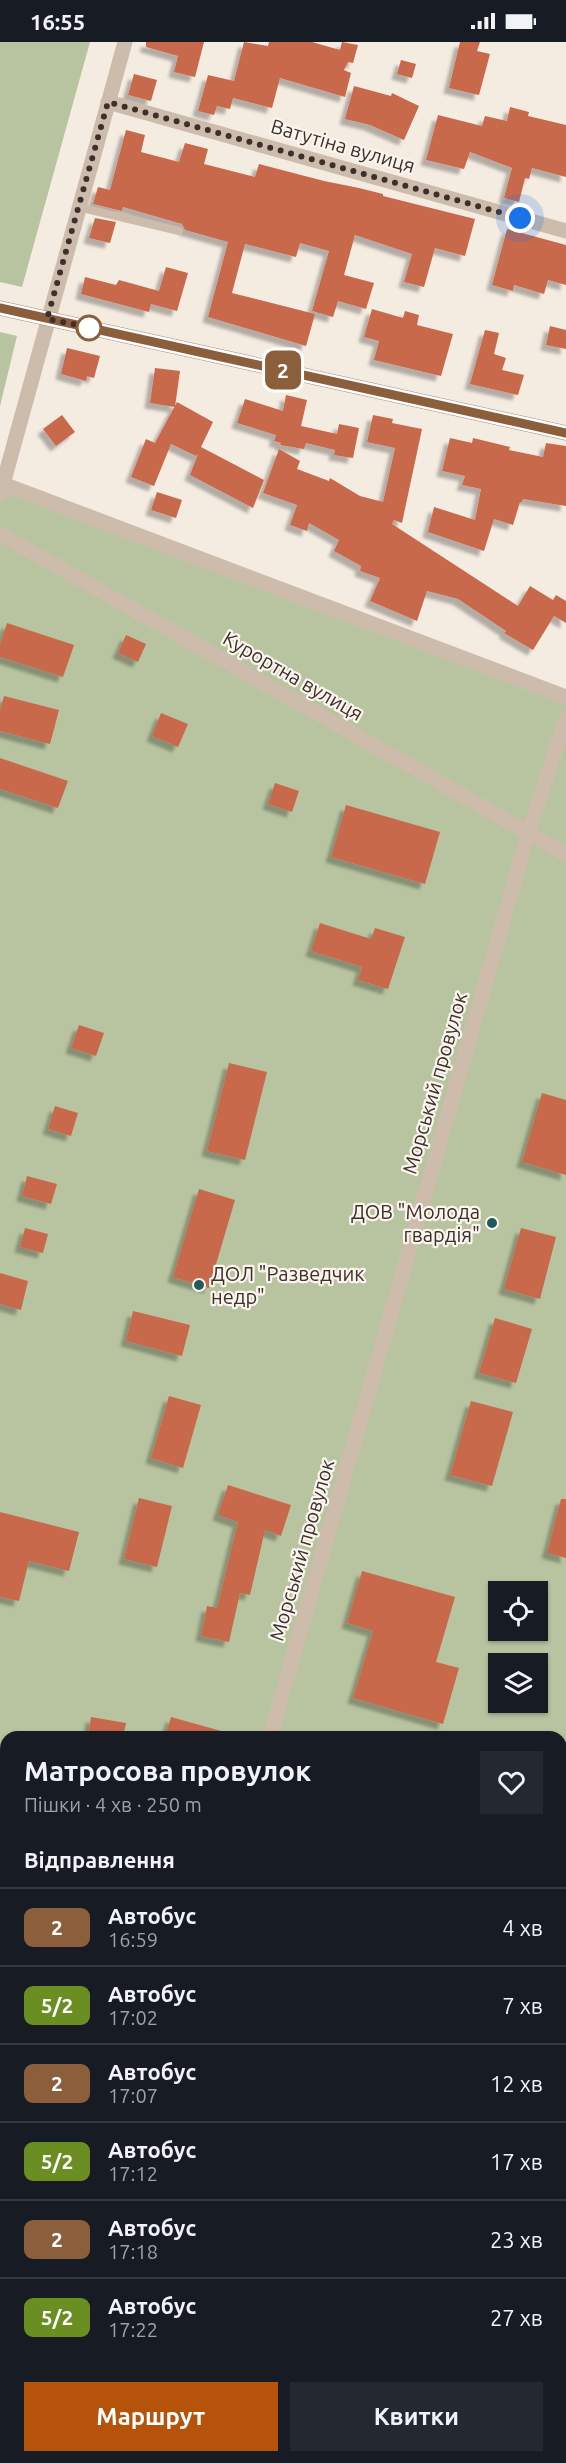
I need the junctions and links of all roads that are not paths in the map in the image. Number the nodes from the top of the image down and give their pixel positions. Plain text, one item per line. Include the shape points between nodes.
1 (125, 42) edge
2 (108, 102) junction
3 (78, 207) junction
4 (179, 231) dead end
5 (566, 231) edge
6 (0, 308) edge
7 (47, 319) junction
8 (566, 433) edge
9 (1, 489) edge
10 (0, 534) edge
11 (566, 697) edge
12 (566, 718) edge
13 (528, 834) junction
14 (566, 854) edge
15 (272, 1731) edge

1 - 2 street
2 - 3 street
2 - 5 street, Ватутіна вулиця
3 - 4 lane
3 - 7 street
6 - 7 main road
7 - 8 main road
7 - 9 street
9 - 11 street
10 - 13 street, Курортна вулиця
12 - 13 street, Морський провулок
13 - 14 street, Курортна вулиця
13 - 15 street, Морський провулок

